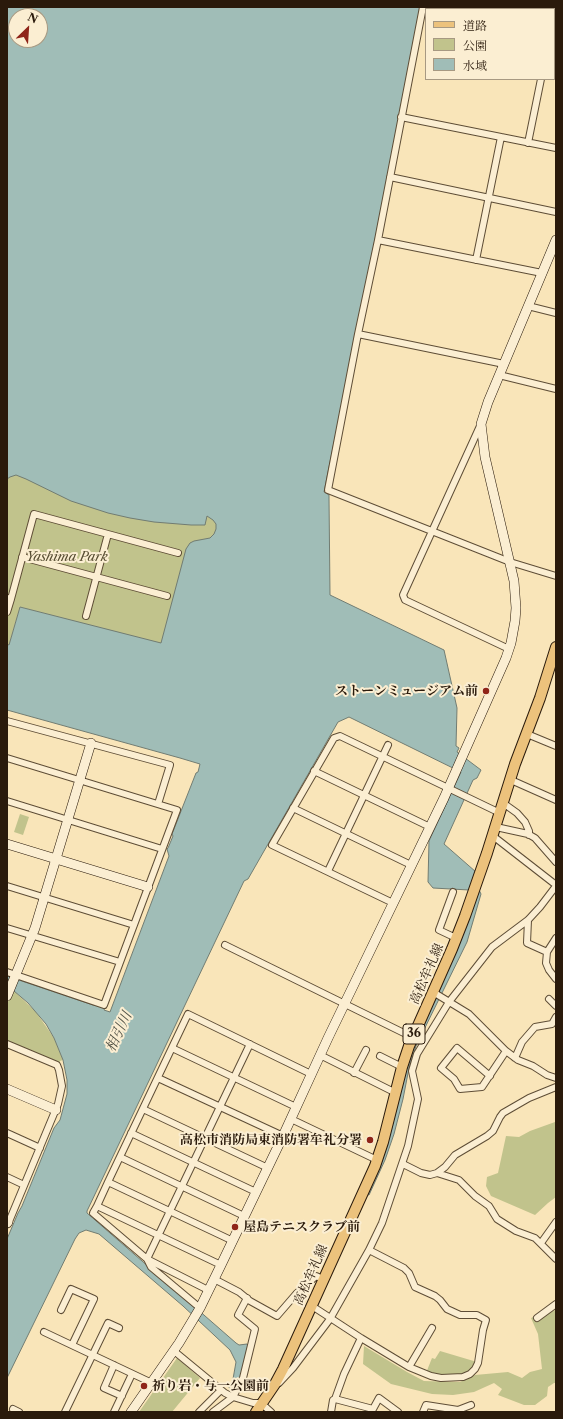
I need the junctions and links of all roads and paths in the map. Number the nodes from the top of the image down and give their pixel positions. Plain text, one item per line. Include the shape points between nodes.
1 (423, 7) edge
2 (419, 27) junction
3 (425, 28) edge
4 (541, 80) edge
5 (401, 117) junction
6 (501, 137) junction
7 (528, 143) junction
8 (556, 148) edge
9 (390, 177) junction
10 (488, 198) junction
11 (556, 212) edge
12 (378, 240) junction
13 (556, 240) edge
14 (476, 260) junction
15 (542, 273) junction
16 (528, 306) junction
17 (556, 312) edge
18 (358, 334) junction
19 (504, 364) junction
20 (500, 376) junction
21 (556, 388) edge
22 (481, 424) junction
23 (432, 531) junction
24 (108, 534) junction
25 (178, 553) dead end
26 (22, 557) junction
27 (510, 562) junction
28 (556, 576) edge
29 (96, 577) junction
30 (167, 596) dead end
31 (9, 599) edge
32 (7, 612) edge
33 (86, 616) dead end
34 (556, 647) edge
35 (509, 650) junction
36 (553, 671) edge
37 (7, 721) edge
38 (527, 734) junction
39 (91, 743) junction
40 (388, 745) dead end
41 (556, 746) edge
42 (382, 757) junction
43 (7, 758) edge
44 (314, 771) junction
45 (80, 780) junction
46 (511, 780) junction
47 (450, 789) junction
48 (364, 795) junction
49 (556, 800) edge
50 (7, 801) edge
51 (158, 804) junction
52 (293, 808) junction
53 (502, 808) junction
54 (68, 820) junction
55 (430, 827) junction
56 (495, 831) junction
57 (346, 834) junction
58 (529, 835) junction
59 (7, 844) edge
60 (162, 849) junction
61 (56, 859) junction
62 (556, 862) edge
63 (411, 865) junction
64 (328, 871) junction
65 (556, 885) edge
66 (7, 886) edge
67 (148, 888) junction
68 (453, 892) dead end
69 (44, 898) junction
70 (393, 903) junction
71 (528, 920) junction
72 (134, 925) junction
73 (7, 928) edge
74 (32, 935) junction
75 (456, 938) junction
76 (556, 938) edge
77 (225, 945) dead end
78 (547, 952) junction
79 (120, 962) junction
80 (12, 975) edge
81 (556, 979) edge
82 (433, 992) junction
83 (8, 993) edge
84 (549, 998) dead end
85 (448, 1002) junction
86 (345, 1003) junction
87 (556, 1006) edge
88 (556, 1017) edge
89 (412, 1037) junction
90 (7, 1044) edge
91 (250, 1044) junction
92 (172, 1048) junction
93 (366, 1050) dead end
94 (506, 1051) junction
95 (320, 1056) junction
96 (380, 1056) dead end
97 (515, 1058) junction
98 (402, 1067) junction
99 (354, 1073) junction
100 (311, 1074) junction
101 (490, 1076) junction
102 (233, 1077) junction
103 (158, 1078) junction
104 (556, 1078) edge
105 (556, 1087) edge
106 (7, 1089) edge
107 (396, 1094) junction
108 (219, 1107) junction
109 (296, 1107) junction
110 (143, 1109) junction
111 (56, 1110) junction
112 (291, 1119) junction
113 (131, 1133) junction
114 (7, 1134) edge
115 (283, 1136) junction
116 (205, 1138) junction
117 (40, 1148) junction
118 (120, 1157) junction
119 (377, 1160) junction
120 (193, 1162) junction
121 (403, 1164) junction
122 (268, 1168) junction
123 (437, 1173) junction
124 (7, 1177) edge
125 (108, 1182) junction
126 (24, 1185) junction
127 (181, 1186) junction
128 (256, 1192) junction
129 (97, 1206) junction
130 (170, 1211) junction
131 (244, 1216) junction
132 (556, 1222) edge
133 (7, 1223) edge
134 (158, 1235) junction
135 (232, 1241) junction
136 (541, 1243) junction
137 (369, 1250) junction
138 (147, 1259) junction
139 (556, 1259) edge
140 (221, 1265) junction
141 (323, 1279) junction
142 (214, 1280) junction
143 (208, 1290) junction
144 (247, 1298) junction
145 (556, 1304) edge
146 (312, 1306) junction
147 (199, 1309) junction
148 (61, 1310) dead end
149 (537, 1318) dead end
150 (330, 1319) junction
151 (119, 1328) dead end
152 (432, 1328) dead end
153 (44, 1332) dead end
154 (361, 1338) junction
155 (72, 1345) junction
156 (174, 1350) junction
157 (93, 1355) junction
158 (114, 1365) junction
159 (409, 1367) junction
160 (132, 1374) junction
161 (152, 1383) junction
162 (221, 1390) junction
163 (270, 1391) junction
164 (122, 1396) junction
165 (233, 1397) junction
166 (335, 1399) junction
167 (471, 1405) dead end
168 (259, 1408) edge
169 (455, 1411) edge
170 (66, 1412) edge
171 (114, 1412) edge
172 (131, 1412) edge
173 (199, 1412) edge
174 (213, 1412) edge
175 (270, 1412) edge
176 (331, 1412) edge
177 (398, 1412) edge
178 (423, 1412) edge

1 - 2 street
2 - 3 street
2 - 5 street
4 - 7 street
5 - 6 street
5 - 9 street
6 - 7 street
6 - 10 street
7 - 8 street
9 - 10 street
9 - 12 street
10 - 11 street
10 - 14 street
12 - 14 street
12 - 18 street
13 - 15 street
14 - 15 street
15 - 16 street
16 - 17 street
16 - 19 street
18 - 19 street
18 - 23 street via 328,490
19 - 20 street
20 - 21 street
20 - 22 street
22 - 23 street
22 - 27 street via 485,457
23 - 27 street
23 - 35 street via 403,595 405,600
24 - 25 street
24 - 26 street via 34,514
24 - 29 street
26 - 29 street
26 - 31 street
27 - 28 street
27 - 35 street via 516,608
29 - 30 street
29 - 33 street
31 - 32 street
34 - 36 main road, 高松牟礼線 / 36
35 - 47 street
36 - 38 main road, 高松牟礼線 / 36
37 - 39 street
38 - 41 street
38 - 46 main road, 高松牟礼線 / 36
39 - 45 street
39 - 51 street via 170,765
40 - 42 street
42 - 44 street via 340,736 334,738
42 - 47 street
42 - 48 street
43 - 45 street
44 - 48 street
44 - 52 street
45 - 51 street
45 - 54 street
46 - 49 street
46 - 53 main road, 高松牟礼線 / 36
47 - 53 street via 467,798
47 - 55 street
48 - 55 street
48 - 57 street
50 - 54 street
51 - 60 street via 176,810
52 - 57 street
52 - 64 street via 272,844
53 - 56 main road, 高松牟礼線 / 36
53 - 58 street via 517,813 525,822
54 - 60 street
54 - 61 street
55 - 63 street
56 - 58 street
56 - 65 street
56 - 75 main road, 高松牟礼線 / 36
57 - 63 street
57 - 64 street
58 - 62 street via 542,845
59 - 61 street
60 - 67 street
61 - 67 street
61 - 69 street
63 - 70 street
64 - 70 street
65 - 71 street
66 - 69 street
67 - 72 street
68 - 75 street via 439,930
69 - 72 street
69 - 74 street
70 - 86 street
71 - 78 street via 527,943
71 - 85 street via 492,948
72 - 79 street
73 - 74 street
74 - 79 street
74 - 80 street
75 - 82 main road, 高松牟礼線 / 36
76 - 78 street
77 - 86 street
78 - 81 street via 546,963
79 - 80 street via 104,1005
80 - 83 street
82 - 85 street
82 - 89 main road, 高松牟礼線 / 36
84 - 87 street
85 - 94 street via 469,1014
85 - 121 street via 414,1063 413,1080 418,1099
86 - 89 street
86 - 95 street
88 - 97 street via 552,1024 535,1027 522,1042
89 - 98 main road, 高松牟礼線 / 36
90 - 111 street via 58,1068 62,1086
91 - 92 street via 188,1014
91 - 100 street
91 - 102 street
92 - 102 street
92 - 103 street
93 - 99 street
94 - 97 street
94 - 101 street
95 - 99 street
95 - 100 street
96 - 98 street
97 - 104 street
98 - 107 main road, 高松牟礼線 / 36
99 - 107 street
100 - 109 street
101 - 101 street via 482,1087 460,1089 454,1079 441,1068 457,1048
102 - 108 street
102 - 109 street
103 - 108 street
103 - 110 street
105 - 123 street via 529,1098 503,1113 493,1131 455,1155
106 - 111 street
107 - 119 main road, 高松牟礼線 / 36
108 - 115 street
108 - 116 street
109 - 112 street
110 - 113 street
110 - 116 street
111 - 117 street
112 - 115 street
112 - 119 street
113 - 118 street
113 - 120 street
114 - 117 street
115 - 122 street
116 - 120 street
116 - 122 street
117 - 126 street
118 - 125 street
118 - 127 street
119 - 141 main road, 高松牟礼線 / 36
120 - 127 street
120 - 128 street
121 - 123 street via 421,1173
121 - 137 street via 382,1223
122 - 128 street
123 - 136 street via 459,1180 489,1206 498,1219
124 - 126 street
125 - 129 street
125 - 130 street
126 - 133 street
127 - 130 street
127 - 131 street
128 - 131 street
129 - 134 street
129 - 138 street via 94,1212
130 - 134 street
130 - 135 street
131 - 135 street
132 - 136 street
134 - 138 street
134 - 140 street
135 - 140 street
136 - 139 street
137 - 150 street
137 - 159 street via 404,1268 409,1272 415,1287 435,1296 447,1309 460,1315 477,1315 486,1320 478,1362 470,1374 441,1378
138 - 143 street
138 - 147 street via 152,1267
140 - 142 street
141 - 144 street via 316,1276 277,1316
141 - 146 main road, 高松牟礼線 / 36
142 - 143 street
142 - 144 street
143 - 147 street
144 - 165 street via 238,1315 255,1329 243,1378
145 - 149 street
146 - 150 street
146 - 163 main road, 高松牟礼線 / 36
147 - 156 street
148 - 155 street via 71,1289 94,1300
150 - 154 street
150 - 163 street via 293,1368
151 - 157 street via 108,1323
152 - 159 street
153 - 155 street
154 - 159 street
154 - 166 street
155 - 157 street
156 - 161 street
156 - 162 street
157 - 158 street
157 - 170 street
158 - 160 street
158 - 164 street via 104,1388
160 - 161 street
160 - 164 street
161 - 172 street
162 - 165 street
162 - 173 street
163 - 168 main road, 高松牟礼線 / 36
164 - 171 street
165 - 168 street via 253,1403
165 - 174 street
166 - 176 street
166 - 177 street via 373,1409 379,1398
167 - 169 street
168 - 175 street
169 - 178 street via 426,1405

